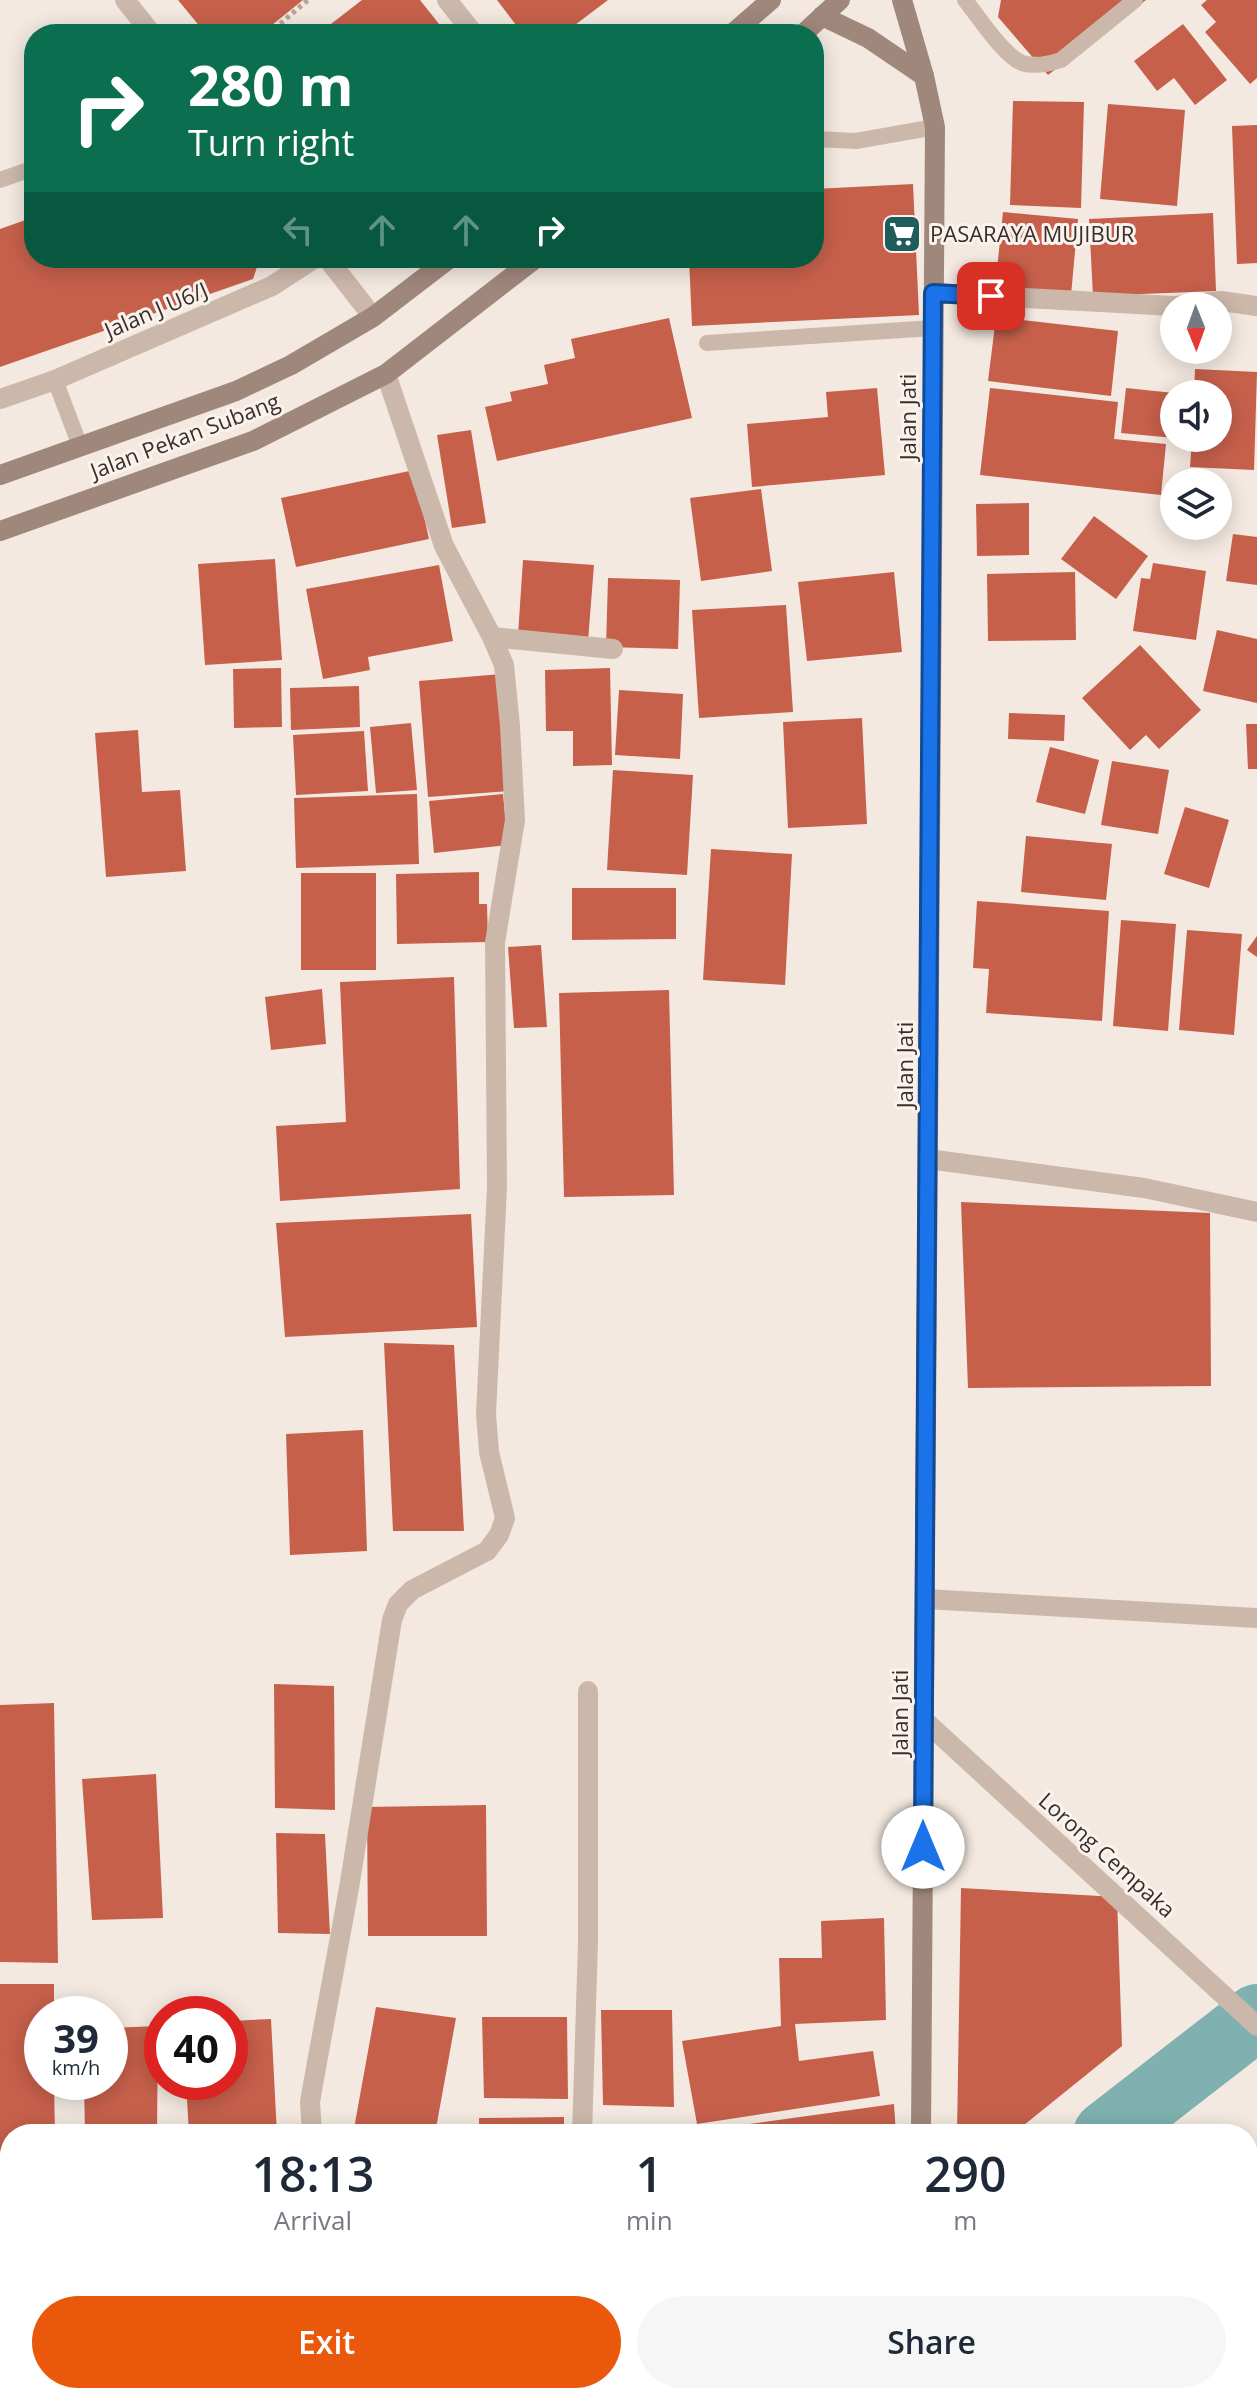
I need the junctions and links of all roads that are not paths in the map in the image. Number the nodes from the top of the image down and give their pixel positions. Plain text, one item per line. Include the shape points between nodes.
1 (125, 0) edge
2 (447, 0) edge
3 (840, 0) edge
4 (902, 0) edge
5 (965, 0) edge
6 (1135, 0) edge
7 (759, 4) edge
8 (822, 16) junction
9 (144, 24) edge
10 (466, 24) edge
11 (741, 24) edge
12 (814, 24) edge
13 (924, 76) junction
14 (935, 127) junction
15 (824, 139) edge
16 (24, 172) edge
17 (0, 180) edge
18 (300, 268) edge
19 (335, 268) edge
20 (437, 268) edge
21 (523, 268) edge
22 (933, 293) junction
23 (1232, 303) edge
24 (1160, 305) edge
25 (1257, 306) edge
26 (373, 317) junction
27 (933, 328) junction
28 (707, 343) dead end
29 (386, 374) junction
30 (55, 380) junction
31 (0, 399) edge
32 (80, 446) junction
33 (0, 475) edge
34 (0, 531) edge
35 (492, 637) junction
36 (613, 649) dead end
37 (928, 1159) junction
38 (1257, 1212) edge
39 (925, 1599) junction
40 (1257, 1618) edge
41 (588, 1691) dead end
42 (924, 1720) junction
43 (1257, 2026) edge
44 (311, 2124) edge
45 (582, 2124) edge
46 (921, 2124) edge

1 - 9 street
2 - 10 street
3 - 8 street
4 - 13 street, Jalan Jati
5 - 6 lane via 1011,55 1023,63 1047,65 1061,60
7 - 11 street
8 - 12 street
8 - 13 street via 868,38
13 - 14 street, Jalan Jati
14 - 15 lane via 856,141
14 - 22 street, Jalan Jati
16 - 17 lane
18 - 30 street, Jalan J U6/J via 272,286
19 - 26 street
20 - 26 street, Jalan Pekan Subang
21 - 29 street, Jalan Pekan Subang
22 - 24 street
22 - 27 street, Jalan Jati
23 - 25 street
26 - 32 street, Jalan Pekan Subang via 236,391
27 - 28 lane
27 - 37 street, Jalan Jati
29 - 34 street, Jalan Pekan Subang via 253,441
29 - 35 street via 444,546
30 - 31 street, Jalan J U6/J
30 - 32 lane
32 - 33 street, Jalan Pekan Subang
35 - 36 street
35 - 44 street via 504,665 515,820 495,943 497,1187 486,1414 505,1518 487,1551 412,1590 392,1620 310,2102
37 - 38 street via 1144,1188
37 - 39 street, Jalan Jati
39 - 40 street
39 - 42 street, Jalan Jati
41 - 45 street
42 - 43 street, Lorong Cempaka
42 - 46 street, Jalan Jati

